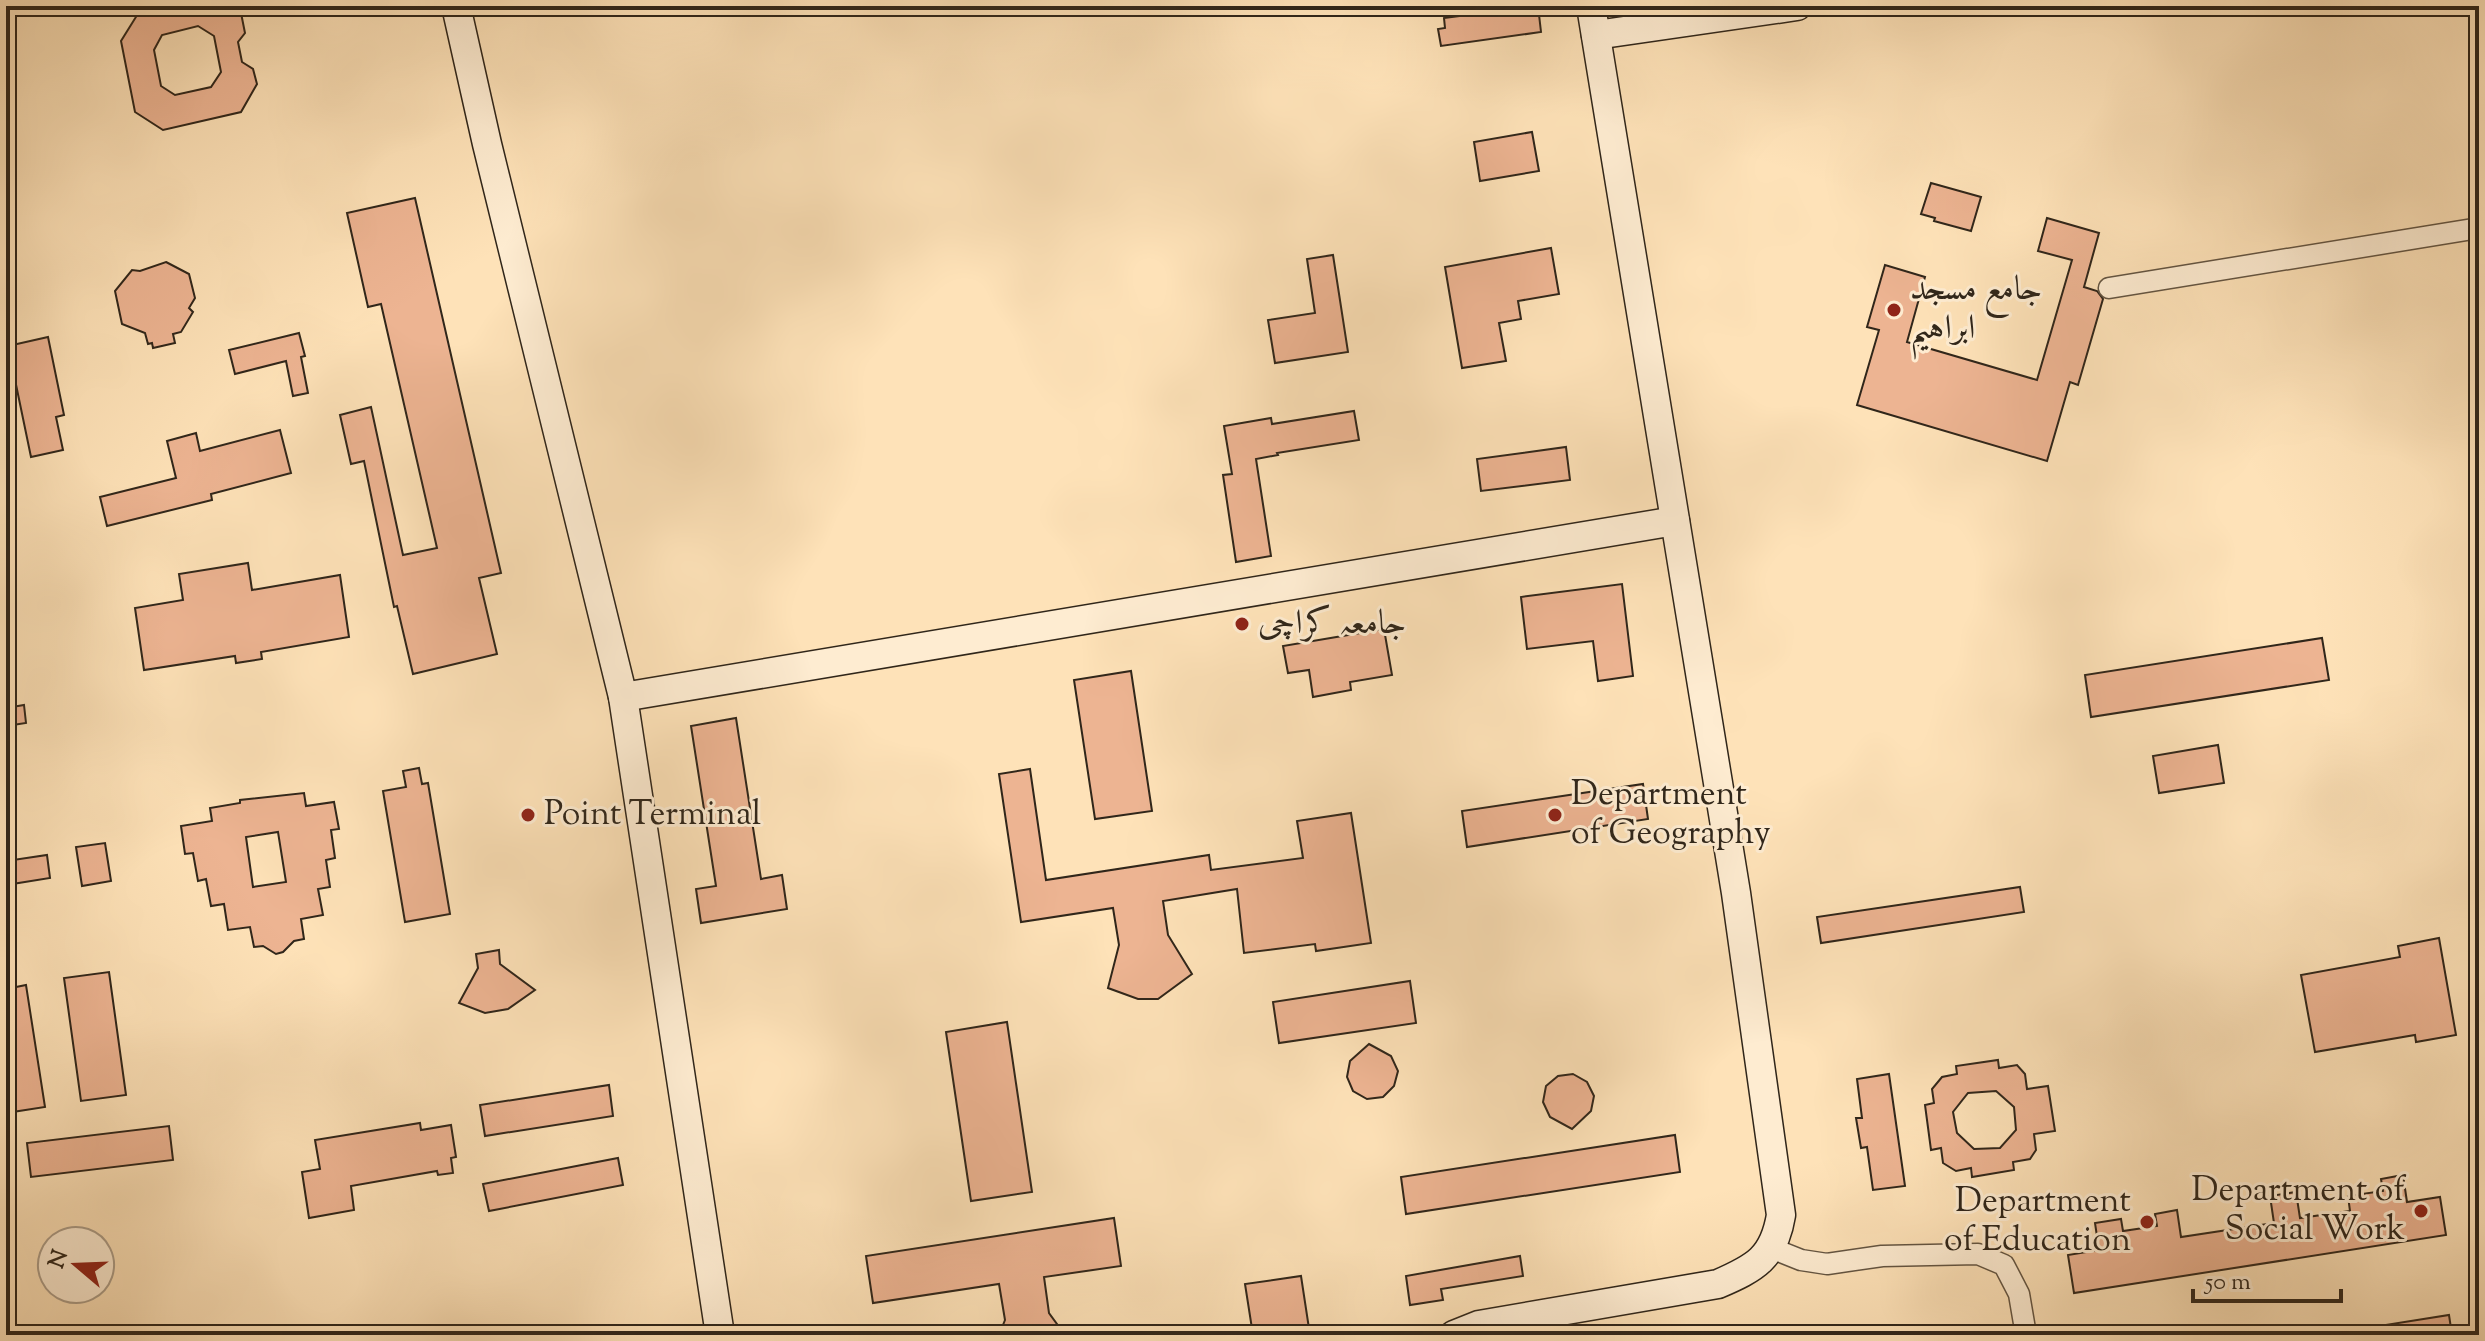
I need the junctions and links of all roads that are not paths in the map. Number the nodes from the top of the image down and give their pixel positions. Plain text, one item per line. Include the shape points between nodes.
1 (456, 6) edge
2 (1591, 6) edge
3 (1797, 6) edge
4 (1596, 35) junction
5 (2479, 228) edge
6 (2109, 288) dead end
7 (1675, 521) junction
8 (623, 697) junction
9 (1771, 1248) junction
10 (720, 1335) edge
11 (1454, 1335) edge
12 (2026, 1335) edge

1 - 8 street
2 - 4 street
3 - 4 street
4 - 7 street
5 - 6 street
7 - 8 street
7 - 9 street via 1780,1198
8 - 10 street
9 - 11 street via 1743,1273 1718,1284 1479,1325
9 - 12 street via 1827,1264 1882,1256 1978,1254 2004,1265 2019,1294

